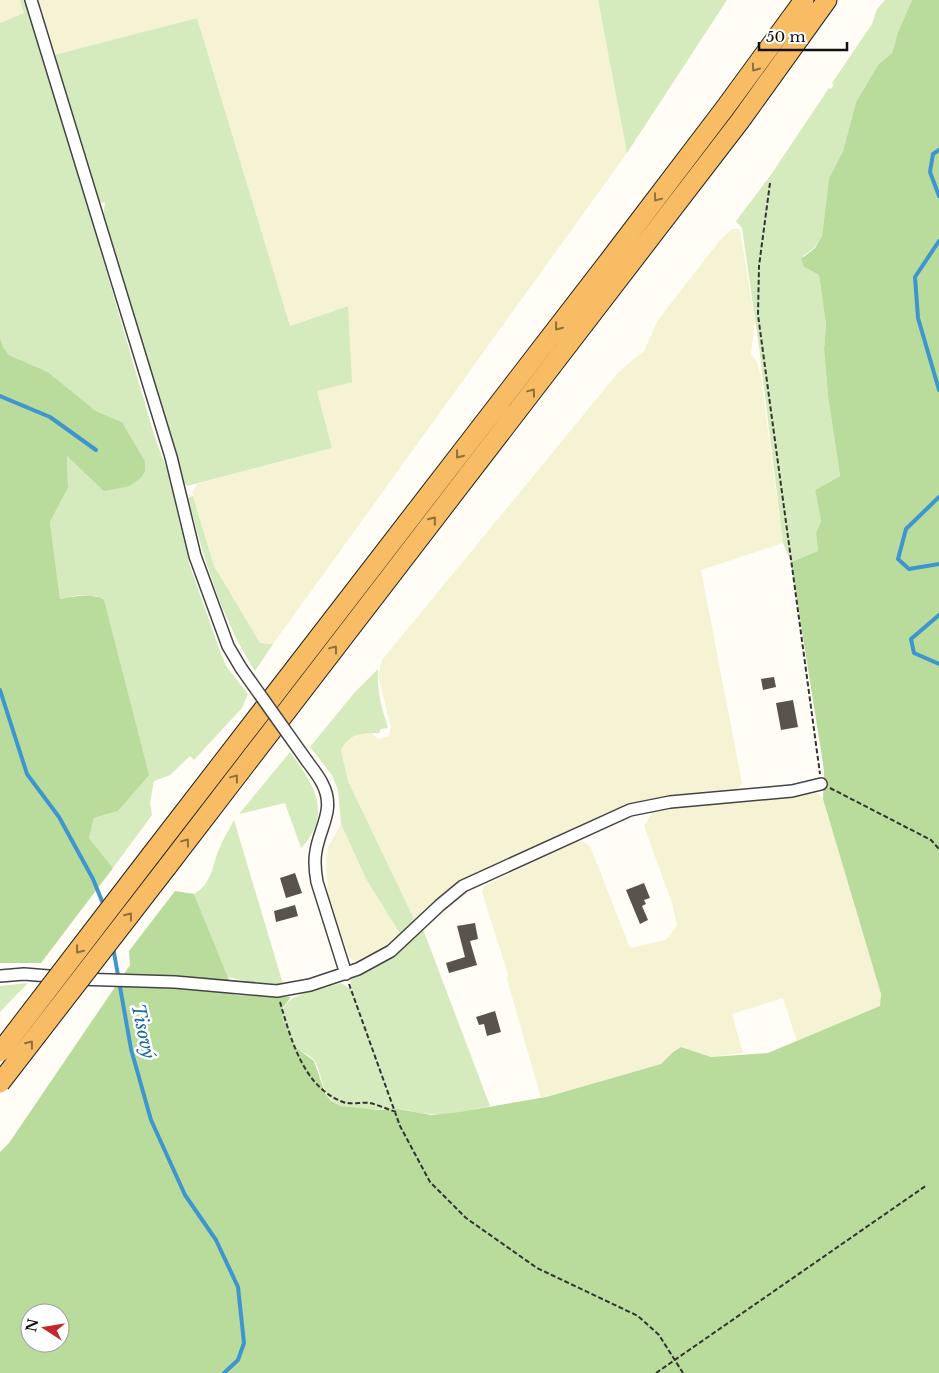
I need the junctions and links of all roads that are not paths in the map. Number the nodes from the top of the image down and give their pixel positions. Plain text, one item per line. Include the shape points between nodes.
1 (31, 0) edge
2 (804, 0) edge
3 (827, 0) edge
4 (821, 784) road end
5 (346, 974) junction
6 (0, 976) edge
7 (0, 1052) edge
8 (0, 1083) edge

1 - 5 street, bridge via 171,457 195,556 228,646 323,784 328,815 316,849 314,866
2 -> 7 highway, bridge via 605,266
8 -> 3 highway, bridge via 740,121
4 - 5 street via 792,791 670,802 630,810 464,886 391,951
5 - 6 street via 277,991 24,974

